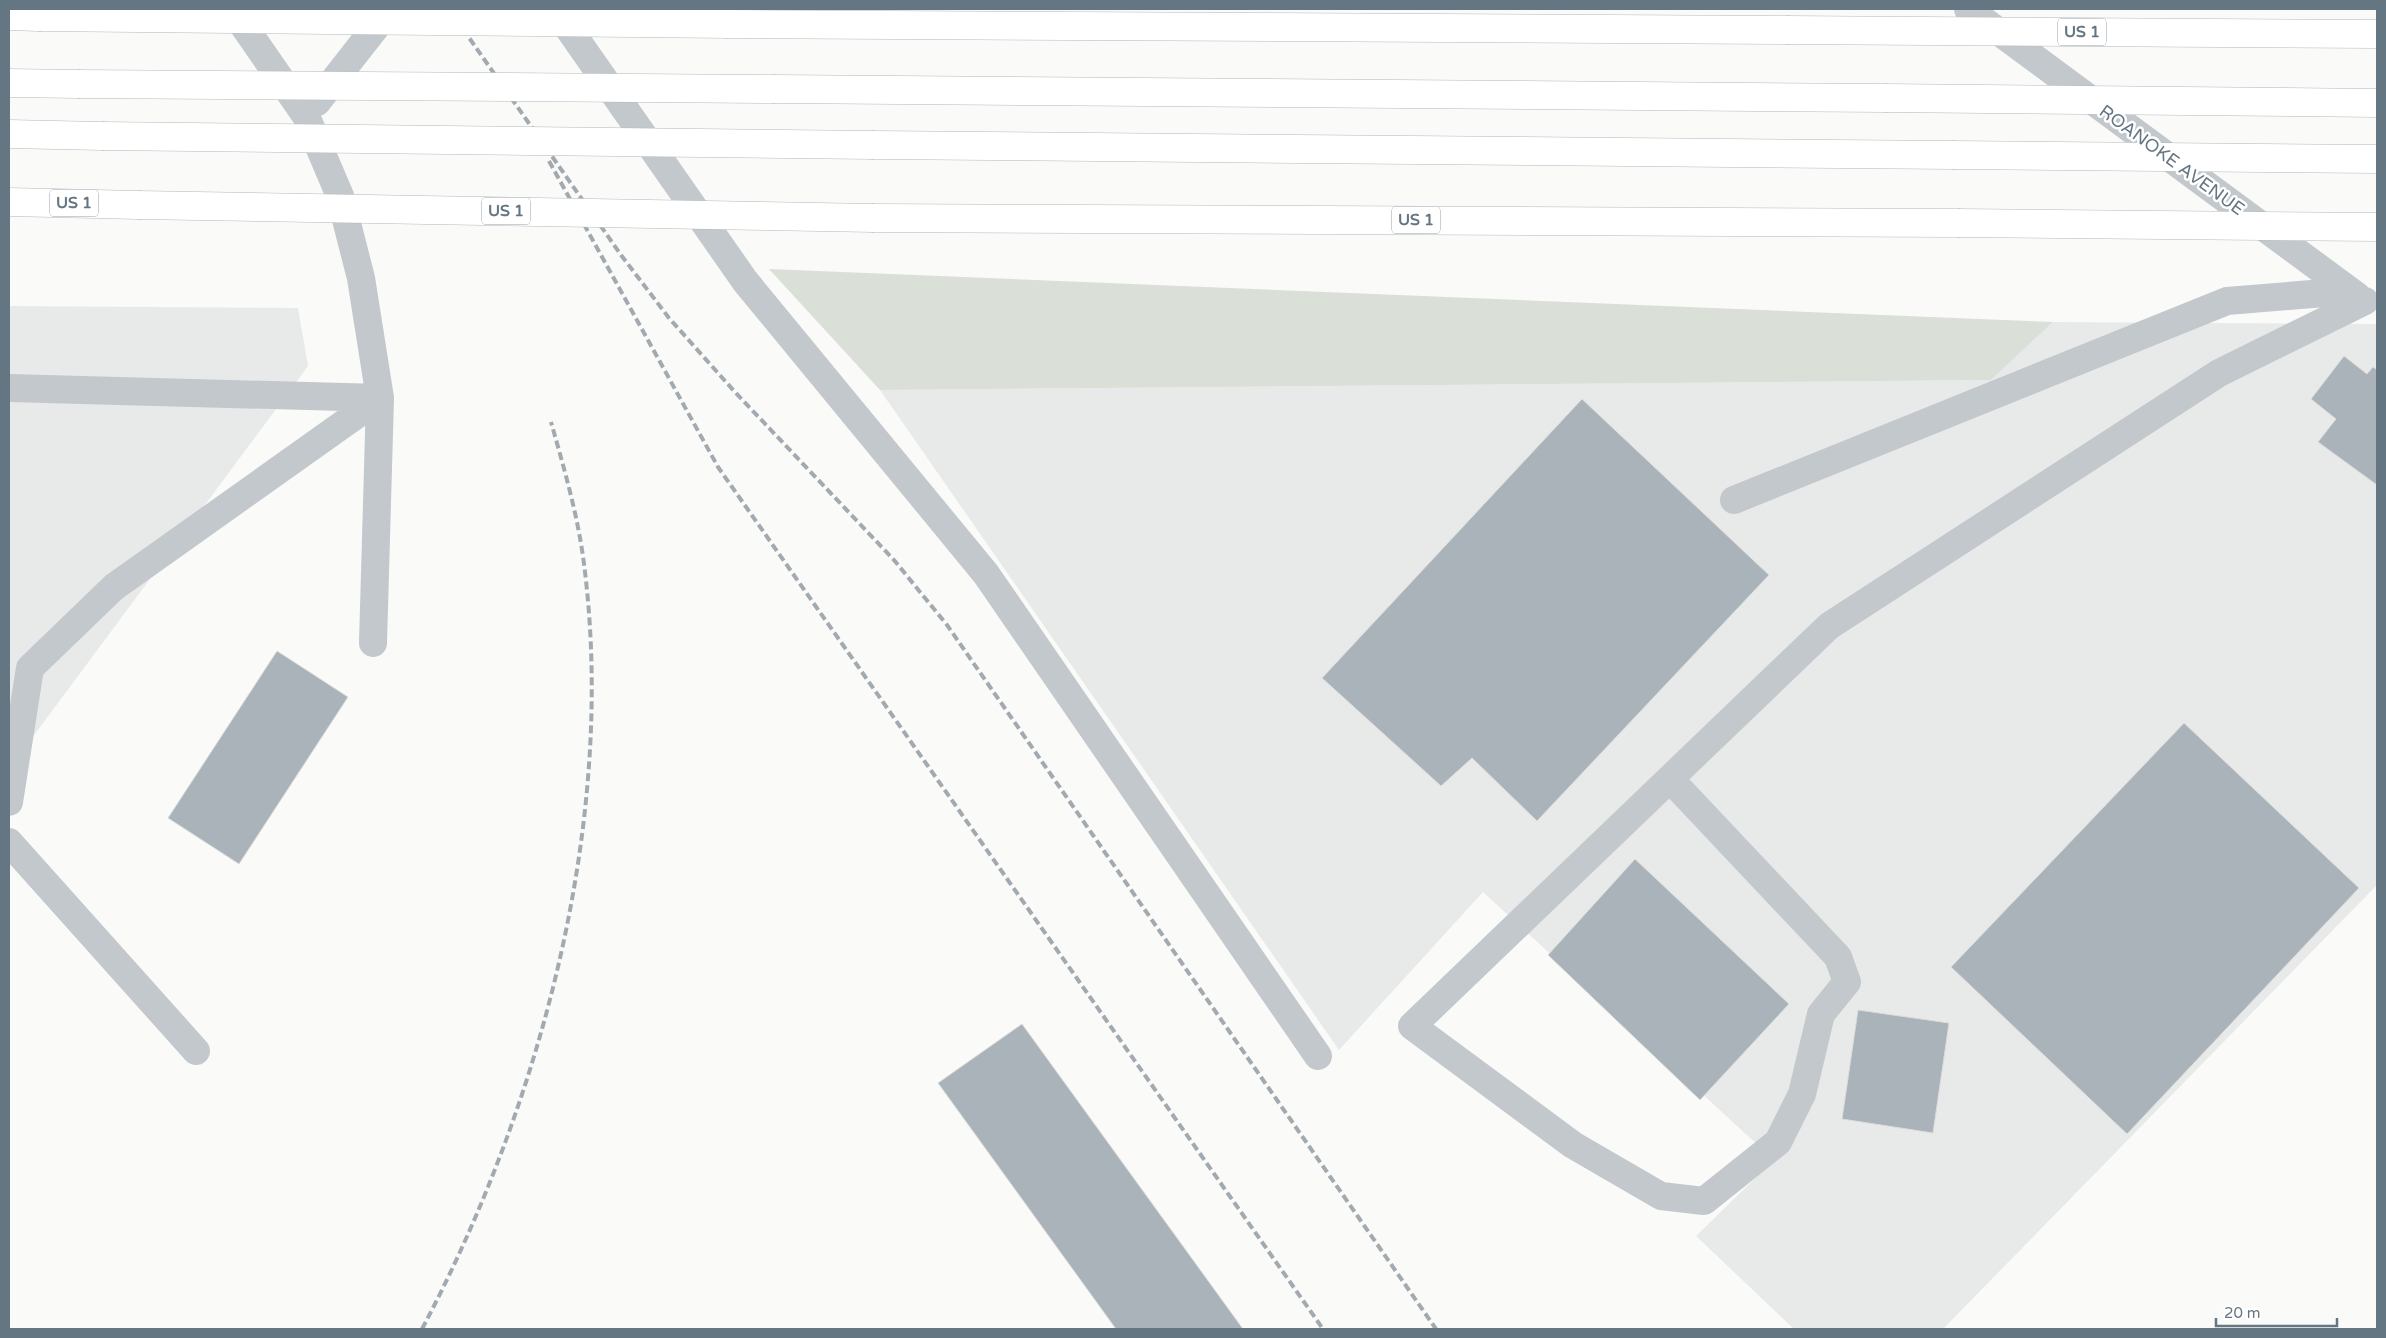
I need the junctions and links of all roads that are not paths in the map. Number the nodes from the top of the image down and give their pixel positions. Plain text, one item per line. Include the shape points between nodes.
1 (232, 9) edge
2 (390, 9) edge
3 (555, 9) edge
4 (1968, 9) edge
5 (9, 16) edge
6 (2377, 34) edge
7 (9, 83) edge
8 (2377, 102) edge
9 (306, 116) junction
10 (9, 134) edge
11 (2377, 159) edge
12 (9, 202) edge
13 (2377, 227) edge
14 (2364, 301) edge
15 (9, 388) edge
16 (380, 398) junction
17 (1734, 500) dead end
18 (374, 643) dead end
19 (1670, 779) junction
20 (9, 802) edge
21 (9, 842) edge
22 (196, 1051) dead end
23 (1318, 1056) dead end

1 - 9 street
2 - 9 street
3 - 23 street via 745,281 986,574
4 - 14 street, ROANOKE AVENUE
5 - 6 highway, US 1, bridge via 729,24
7 - 8 highway, bridge
9 - 16 street via 340,196 361,278
10 - 11 highway, bridge
12 - 13 highway, US 1, bridge via 874,218
14 - 17 street via 2227,301
14 - 19 street via 2219,373 1829,626
15 - 16 street
16 - 18 street
16 - 20 street via 114,587 30,668
19 - 19 street via 1412,1026 1573,1145 1661,1196 1704,1201 1778,1142 1802,1094 1821,1014 1847,982 1838,957
21 - 22 street

